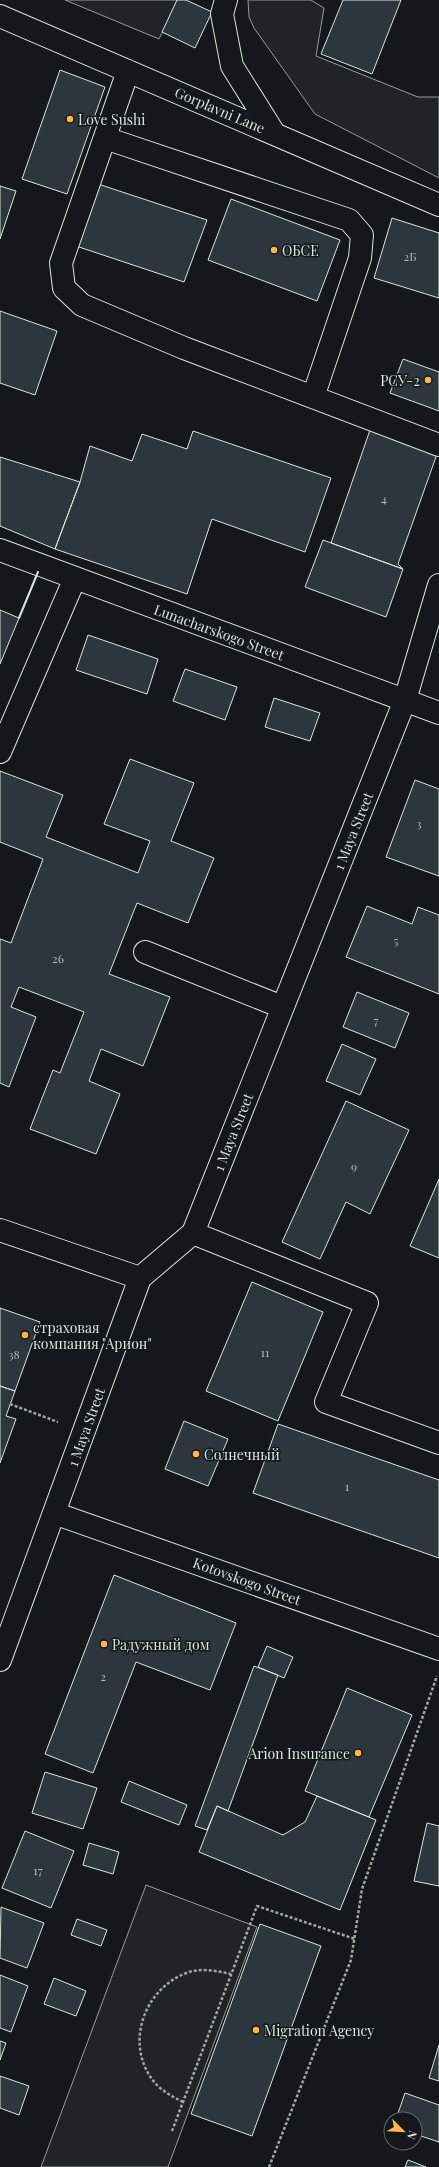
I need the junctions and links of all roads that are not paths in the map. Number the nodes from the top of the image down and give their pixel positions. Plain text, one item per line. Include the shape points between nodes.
1 (226, 0) edge
2 (0, 16) edge
3 (128, 71) junction
4 (274, 133) junction
5 (105, 138) junction
6 (439, 205) edge
7 (313, 397) junction
8 (439, 445) edge
9 (0, 550) edge
10 (75, 578) junction
11 (439, 585) edge
12 (405, 700) junction
13 (439, 713) edge
14 (0, 752) edge
15 (145, 952) dead end
16 (282, 1007) junction
17 (0, 1230) edge
18 (193, 1233) junction
19 (140, 1278) junction
20 (439, 1443) edge
21 (54, 1512) junction
22 (439, 1650) edge
23 (0, 1660) edge

1 - 4 street via 222,14 232,66
2 - 3 street, Gorplavni Lane
3 - 4 street, Gorplavni Lane
3 - 5 street
4 - 6 street, Gorplavni Lane
5 - 7 street via 61,263 64,288 82,305 184,348
5 - 7 street via 349,220 362,235 360,258
7 - 8 street
9 - 10 street, Lunacharskogo Street
10 - 12 street, Lunacharskogo Street
10 - 14 street
11 - 12 street, 1 Maya Street
12 - 13 street, Lunacharskogo Street
12 - 16 street, 1 Maya Street
15 - 16 street
16 - 18 street, 1 Maya Street
17 - 19 street
18 - 19 street, 1 Maya Street
18 - 20 street via 367,1303 326,1402
19 - 21 street, 1 Maya Street
21 - 22 street, Kotovskogo Street
21 - 23 street, 1 Maya Street

